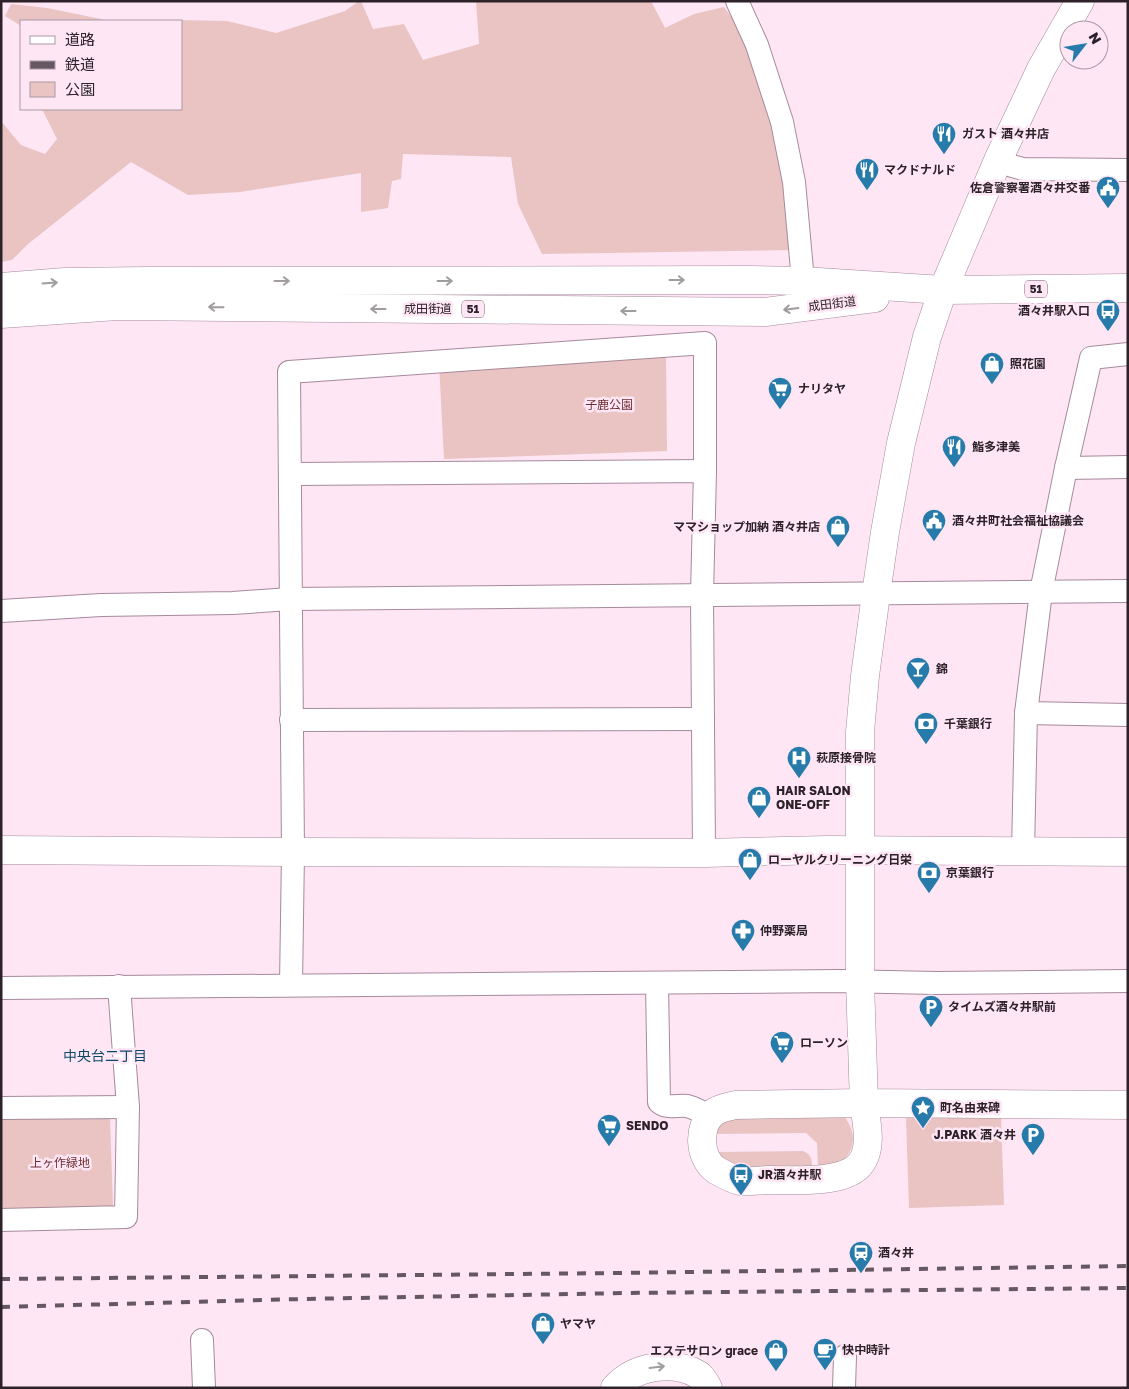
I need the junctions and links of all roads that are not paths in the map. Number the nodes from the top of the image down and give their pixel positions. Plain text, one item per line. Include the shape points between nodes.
1 (737, 1) edge
2 (1080, 1) edge
3 (999, 158) junction
4 (1128, 170) edge
5 (803, 281) junction
6 (1, 287) edge
7 (1128, 288) edge
8 (943, 290) junction
9 (1, 314) edge
10 (1128, 354) edge
11 (1128, 467) edge
12 (1066, 468) junction
13 (705, 471) junction
14 (290, 474) junction
15 (1128, 591) edge
16 (1041, 592) junction
17 (876, 594) junction
18 (702, 595) junction
19 (290, 599) junction
20 (1, 611) edge
21 (1026, 714) junction
22 (1128, 715) edge
23 (703, 719) junction
24 (291, 720) junction
25 (1, 850) edge
26 (861, 850) junction
27 (293, 852) junction
28 (1023, 852) junction
29 (1128, 852) edge
30 (704, 853) junction
31 (860, 981) junction
32 (1128, 981) edge
33 (657, 983) junction
34 (291, 984) junction
35 (119, 986) junction
36 (1, 988) edge
37 (864, 1103) junction
38 (1128, 1105) edge
39 (128, 1107) junction
40 (1, 1108) edge
41 (709, 1117) junction
42 (1, 1220) edge
43 (202, 1340) dead end
44 (845, 1356) dead end
45 (204, 1388) edge
46 (615, 1388) edge
47 (708, 1388) edge
48 (844, 1388) edge

1 - 5 street via 758,45 782,122 794,182
2 - 3 main road via 1040,69
3 - 4 street via 1023,169
3 - 8 main road
6 -> 5 main road, 成田街道 / 51 via 148,281
5 - 8 main road, 成田街道 / 51
7 - 8 main road, 成田街道 / 51
8 -> 9 main road, 成田街道 / 51 via 765,312 117,306
8 - 17 main road via 927,337 901,443
10 - 12 street via 1091,358
11 - 12 street
12 - 16 street
13 - 14 street
13 - 14 street via 705,344 289,372
13 - 18 street
14 - 19 street
15 - 16 street
16 - 17 street
16 - 21 street
17 - 18 street
17 - 26 main road via 860,732
18 - 19 street
18 - 23 street
19 - 20 street
19 - 24 street
21 - 22 street
21 - 28 street
23 - 24 street
23 - 30 street
24 - 27 street
25 - 27 main road
26 - 28 main road
26 - 30 main road
26 - 31 main road
27 - 30 main road
27 - 34 street
28 - 29 main road
31 - 32 street
31 - 33 street
31 - 37 main road
33 - 34 street
33 - 41 street via 659,1102 663,1106 692,1108
34 - 35 street
35 - 36 street
35 - 39 street
37 - 38 main road
37 - 41 main road via 734,1105
37 - 41 main road via 868,1145 862,1162 850,1172 817,1180 741,1181 726,1176 705,1156 703,1131
39 - 40 street
39 - 42 street via 126,1217
43 - 45 street
44 - 48 street
46 -> 47 main road via 641,1369 667,1366 699,1376

